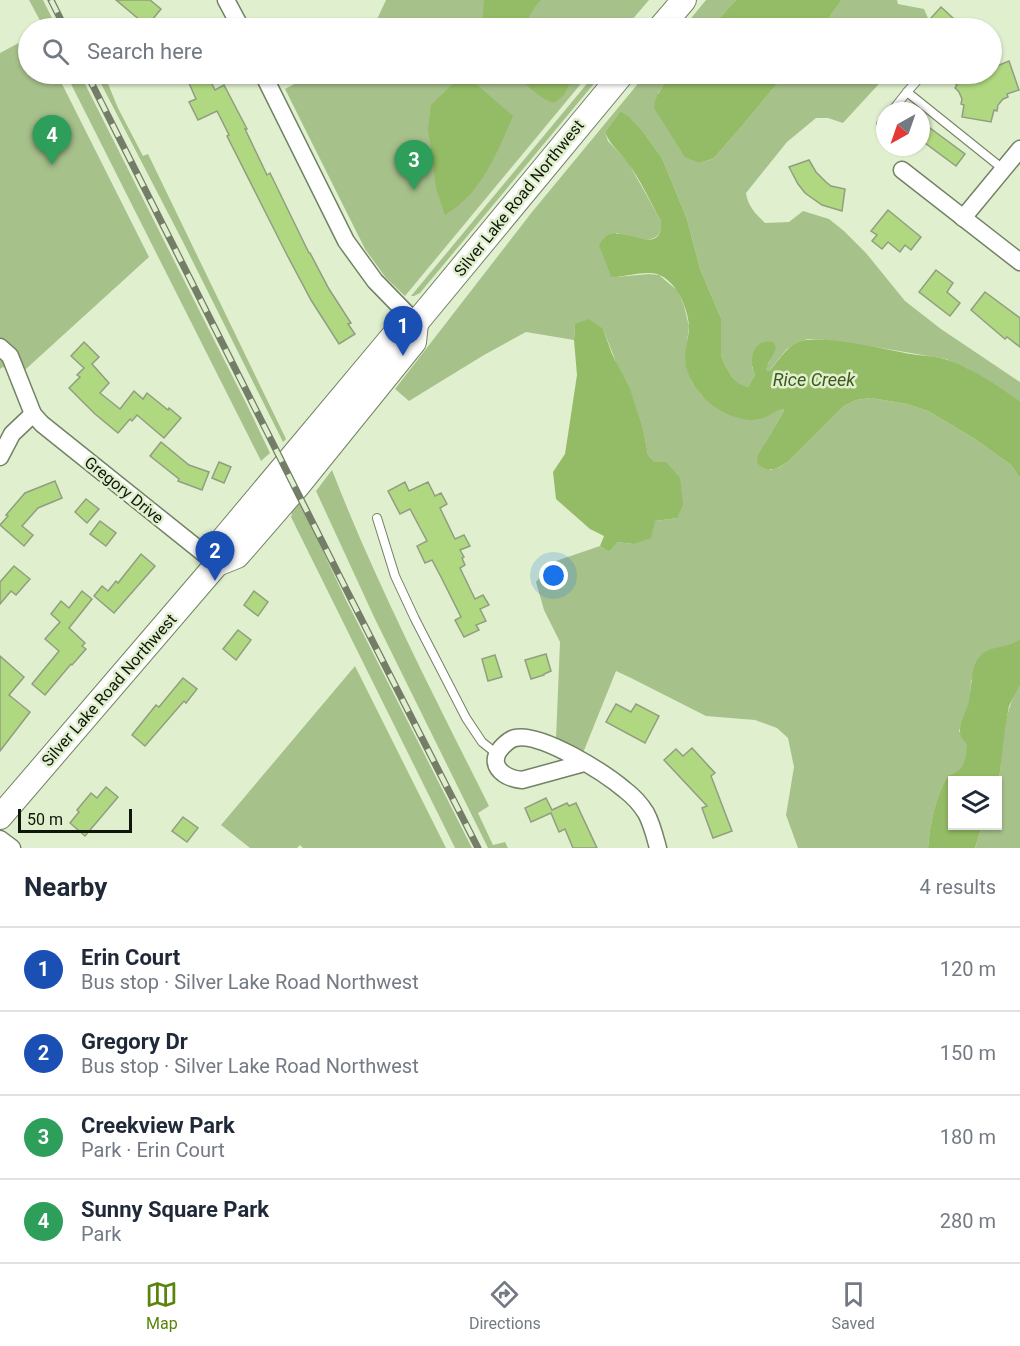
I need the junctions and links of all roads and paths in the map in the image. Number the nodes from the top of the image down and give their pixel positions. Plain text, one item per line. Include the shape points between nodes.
1 (226, 0) edge
2 (684, 0) edge
3 (235, 18) edge
4 (669, 18) edge
5 (268, 84) edge
6 (614, 84) edge
7 (914, 84) edge
8 (907, 92) junction
9 (899, 102) edge
10 (1020, 149) edge
11 (1003, 169) junction
12 (902, 170) dead end
13 (963, 218) junction
14 (1020, 262) edge
15 (417, 323) junction
16 (0, 347) edge
17 (33, 414) junction
18 (0, 457) edge
19 (376, 518) dead end
20 (217, 564) junction
21 (497, 754) junction
22 (584, 763) junction
23 (0, 817) edge
24 (0, 839) edge
25 (12, 848) edge
26 (658, 848) edge

1 - 3 street
2 - 4 main road
5 - 15 street via 346,241 375,281
6 - 15 main road, Silver Lake Road Northwest
7 - 8 lane
8 - 9 lane
8 - 11 lane
10 - 11 street
11 - 13 street
12 - 13 street
13 - 14 street
15 - 20 main road, Silver Lake Road Northwest via 399,328 220,543
16 - 17 street via 10,356
17 - 18 street via 12,434
17 - 20 street, Gregory Drive
19 - 21 lane via 395,576 415,619 466,718 482,742
20 - 23 main road, Silver Lake Road Northwest
21 - 22 street via 514,738 528,737
21 - 22 street via 496,766 512,779 522,780
22 - 26 street via 637,802 646,814
24 - 25 street

